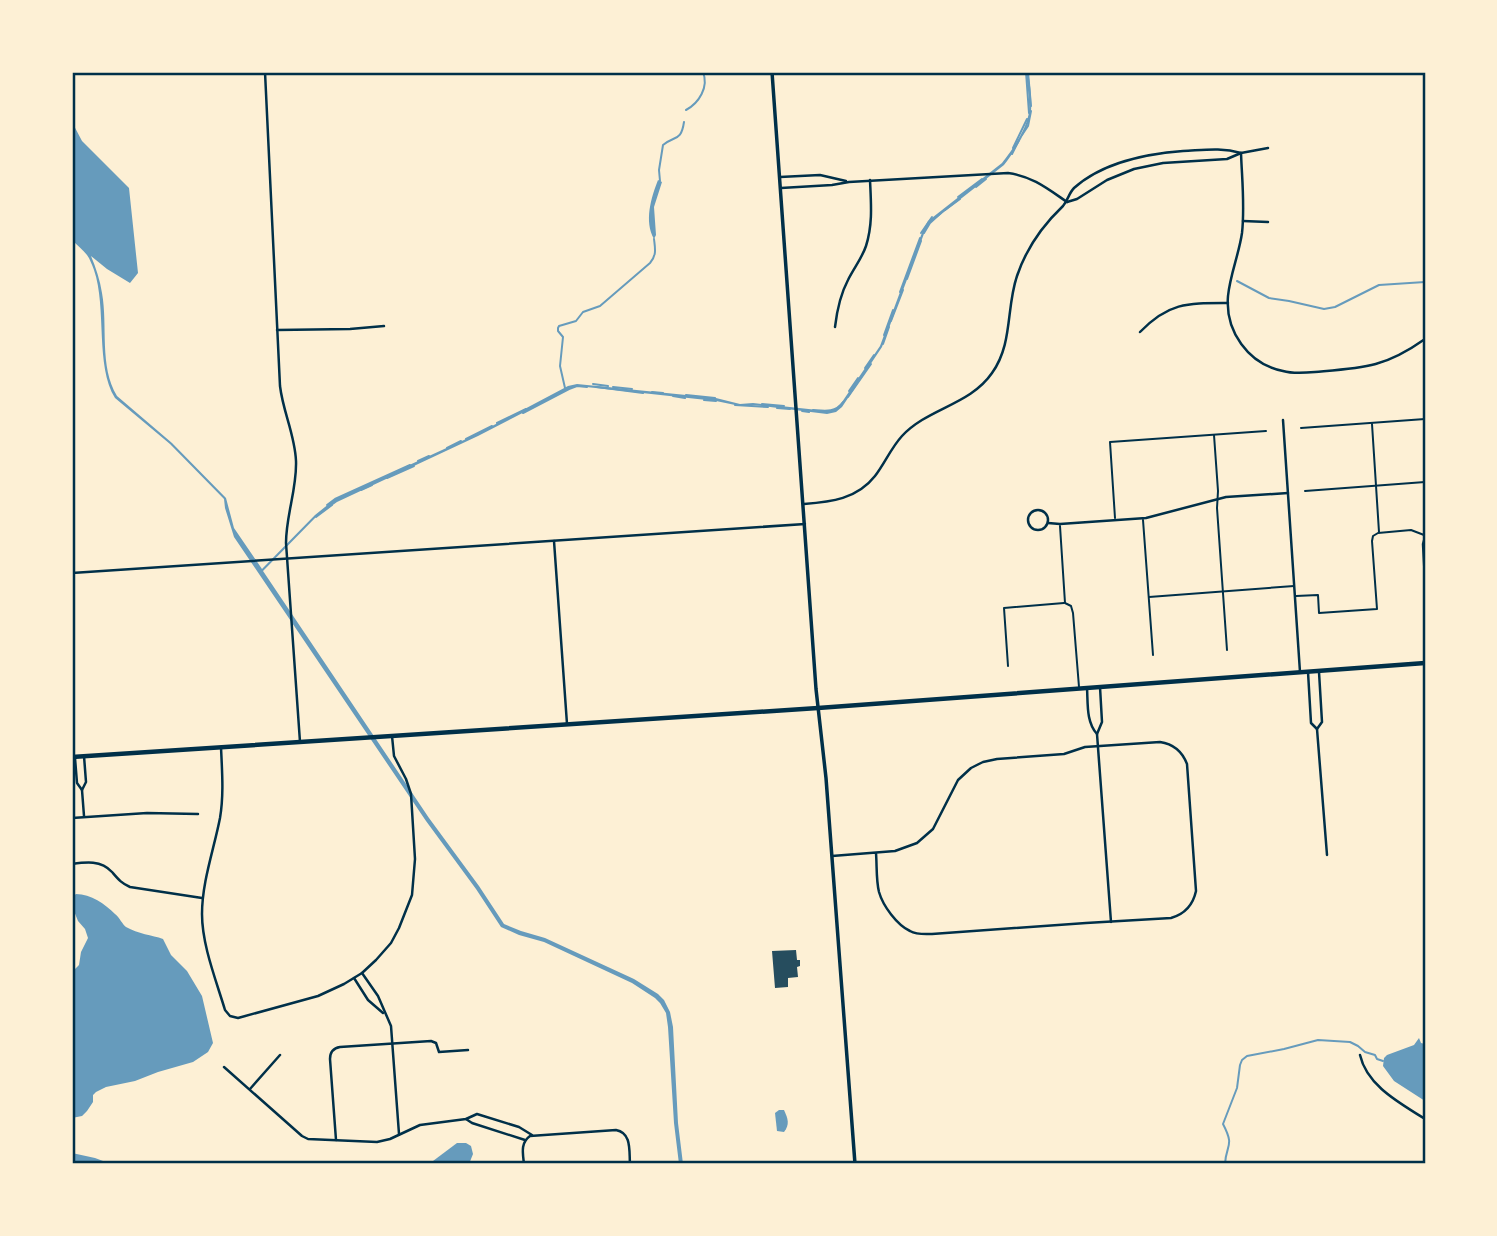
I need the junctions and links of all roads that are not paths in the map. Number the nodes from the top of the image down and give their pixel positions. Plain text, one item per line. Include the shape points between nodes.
1 (265, 72) edge
2 (772, 72) edge
3 (1268, 148) dead end
4 (1241, 153) junction
5 (1146, 155) junction
6 (1148, 166) junction
7 (779, 177) junction
8 (870, 180) junction
9 (849, 182) junction
10 (780, 188) junction
11 (1067, 202) junction
12 (1243, 221) junction
13 (1268, 222) dead end
14 (1228, 303) junction
15 (384, 326) dead end
16 (835, 327) dead end
17 (277, 330) junction
18 (1140, 332) dead end
19 (1425, 339) edge
20 (1425, 419) edge
21 (1283, 421) dead end
22 (1371, 423) junction
23 (1301, 428) dead end
24 (1266, 431) dead end
25 (1214, 435) junction
26 (1425, 482) edge
27 (1376, 486) junction
28 (1305, 491) dead end
29 (1288, 493) junction
30 (1217, 499) junction
31 (804, 504) junction
32 (1143, 519) junction
33 (1115, 521) junction
34 (1048, 523) junction
35 (805, 524) junction
36 (1060, 524) junction
37 (1380, 532) junction
38 (1425, 536) edge
39 (554, 541) junction
40 (287, 558) junction
41 (72, 573) edge
42 (1425, 580) edge
43 (1294, 586) junction
44 (1223, 592) junction
45 (1295, 596) junction
46 (1149, 597) junction
47 (1065, 603) junction
48 (1425, 611) edge
49 (1227, 650) dead end
50 (1425, 650) edge
51 (1153, 655) dead end
52 (1425, 663) edge
53 (1008, 666) dead end
54 (1319, 671) junction
55 (1300, 672) junction
56 (1308, 672) junction
57 (1100, 687) junction
58 (1079, 688) junction
59 (1087, 688) junction
60 (818, 708) junction
61 (567, 724) junction
62 (1317, 729) junction
63 (1097, 734) junction
64 (392, 736) junction
65 (300, 742) junction
66 (1098, 746) junction
67 (221, 747) junction
68 (84, 756) junction
69 (74, 757) edge
70 (82, 790) junction
71 (198, 814) dead end
72 (84, 816) junction
73 (72, 818) edge
74 (876, 853) junction
75 (1327, 855) dead end
76 (832, 856) junction
77 (72, 864) edge
78 (204, 898) junction
79 (1111, 922) junction
80 (362, 973) junction
81 (354, 978) junction
82 (386, 1015) junction
83 (393, 1043) junction
84 (468, 1050) dead end
85 (280, 1055) dead end
86 (1360, 1055) dead end
87 (224, 1067) dead end
88 (250, 1089) junction
89 (466, 1119) junction
90 (1425, 1119) edge
91 (399, 1134) junction
92 (532, 1135) junction
93 (525, 1140) junction
94 (335, 1141) junction
95 (524, 1164) edge
96 (630, 1164) edge
97 (855, 1164) edge

1 - 17 street
2 - 7 street
3 - 4 street
4 - 5 street via 1226,149
4 - 6 street via 1227,159
4 - 12 street
5 - 6 street
5 - 11 street via 1096,174 1071,190
6 - 11 street via 1112,177
7 - 9 street via 824,175
7 - 10 street
8 - 9 street
8 - 11 street via 1008,173 1033,179
8 - 16 street via 869,237 843,292
9 - 10 street
10 - 31 street
11 - 31 street via 1024,259 1013,292 1005,346 988,379 968,396 911,428 873,479 857,492 836,501
12 - 13 street
12 - 14 street
14 - 18 street via 1175,307
14 - 19 street via 1233,329 1243,346 1260,362 1282,371 1371,367
15 - 17 street
17 - 40 street via 281,393 296,461
20 - 22 lane
21 - 29 street
22 - 23 lane
22 - 27 lane
24 - 25 lane
25 - 30 lane
25 - 33 lane via 1110,442
26 - 27 lane
27 - 28 lane
27 - 37 lane
29 - 30 street
29 - 43 street
30 - 32 street
30 - 44 lane
31 - 35 street
32 - 33 street
32 - 46 lane
33 - 36 street
34 - 34 street via 1041,510 1029,516 1029,524 1036,530
34 - 36 street
35 - 39 street
35 - 60 street
36 - 47 lane
37 - 38 lane via 1414,530
37 - 45 lane via 1371,539 1377,609 1319,613 1318,595
38 - 42 street
39 - 40 street
39 - 61 street
40 - 41 street
40 - 65 street
43 - 44 lane
43 - 45 street
44 - 46 lane
44 - 49 lane
45 - 55 street
46 - 51 lane
47 - 53 lane via 1004,608
47 - 58 lane via 1073,613
48 - 50 street
52 - 54 main road
54 - 56 main road
54 - 62 street via 1322,722
55 - 56 main road
55 - 57 main road
56 - 62 street via 1311,723
57 - 59 main road
57 - 63 street via 1102,722
58 - 59 main road
58 - 60 main road
59 - 63 street via 1090,723
60 - 61 main road
60 - 76 street
61 - 64 main road
62 - 75 street
63 - 66 street
64 - 65 main road
64 - 80 street via 394,756 411,799 414,881 395,936
65 - 67 main road
66 - 74 street via 979,763 958,780 926,837 904,849
66 - 79 street
66 - 79 street via 1160,742 1175,747 1186,760 1197,887 1194,900 1182,914
67 - 68 main road
67 - 78 street via 221,806
68 - 69 main road
68 - 70 street via 86,782
69 - 70 street
70 - 72 street
71 - 72 street
72 - 73 street
74 - 76 street
74 - 79 street via 881,899 897,921 914,933
76 - 97 street
77 - 78 street via 101,864 130,887
78 - 81 street via 204,934 225,1010 231,1017 318,996
80 - 81 street
80 - 82 street
81 - 82 street via 368,1000
82 - 83 street
83 - 84 street via 430,1041 438,1045 439,1052
83 - 91 street
83 - 94 street via 340,1047 331,1053
85 - 88 street
86 - 90 street via 1363,1067 1380,1088
87 - 88 street
88 - 94 street via 304,1137
89 - 91 street via 422,1124
89 - 92 street via 484,1115
89 - 93 street
91 - 94 street via 374,1143
92 - 93 street
92 - 96 street via 620,1130 627,1137
93 - 95 street

